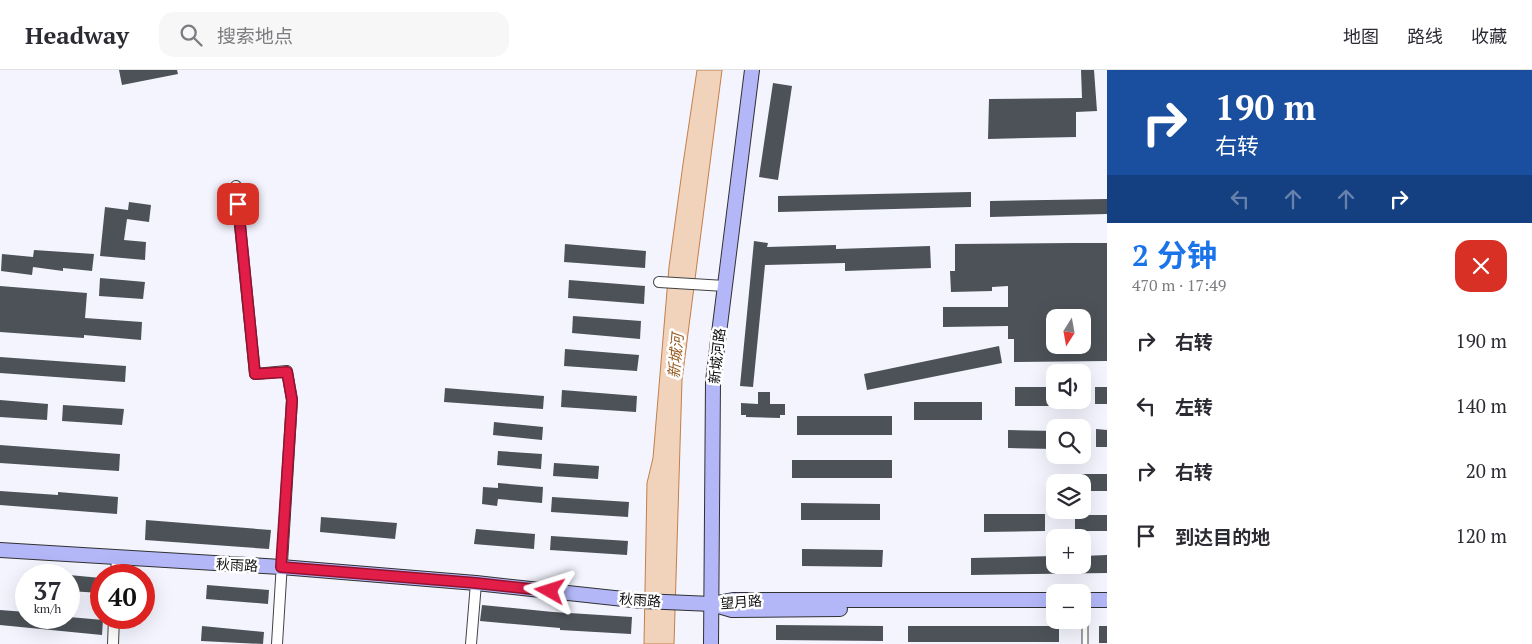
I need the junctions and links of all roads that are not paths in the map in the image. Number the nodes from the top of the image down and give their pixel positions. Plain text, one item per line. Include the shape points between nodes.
1 (752, 70) edge
2 (236, 186) dead end
3 (659, 282) dead end
4 (725, 286) junction
5 (0, 550) edge
6 (117, 558) junction
7 (117, 564) edge
8 (281, 567) junction
9 (476, 583) junction
10 (1046, 600) edge
11 (1107, 600) edge
12 (712, 604) junction
13 (1091, 604) edge
14 (1091, 607) edge
15 (1046, 609) edge
16 (1107, 609) edge
17 (114, 629) edge
18 (1084, 629) edge
19 (113, 644) edge
20 (277, 644) edge
21 (471, 644) edge
22 (711, 644) edge
23 (1085, 644) edge

1 - 4 street, 新城河路
2 - 8 street via 255,374 287,372 292,400
3 - 4 street
4 - 12 street, 新城河路 via 713,381
5 - 6 street, 秋雨路
6 - 7 street
6 - 8 street, 秋雨路
8 - 9 street, 秋雨路
8 - 20 street
9 - 12 street, 秋雨路 via 642,601
9 - 21 street
10 - 12 street, 望月路 via 732,600
11 - 13 street
12 - 15 street, 望月路 via 732,610
12 - 22 street, 新城河路
14 - 16 street
17 - 19 street
18 - 23 lane

